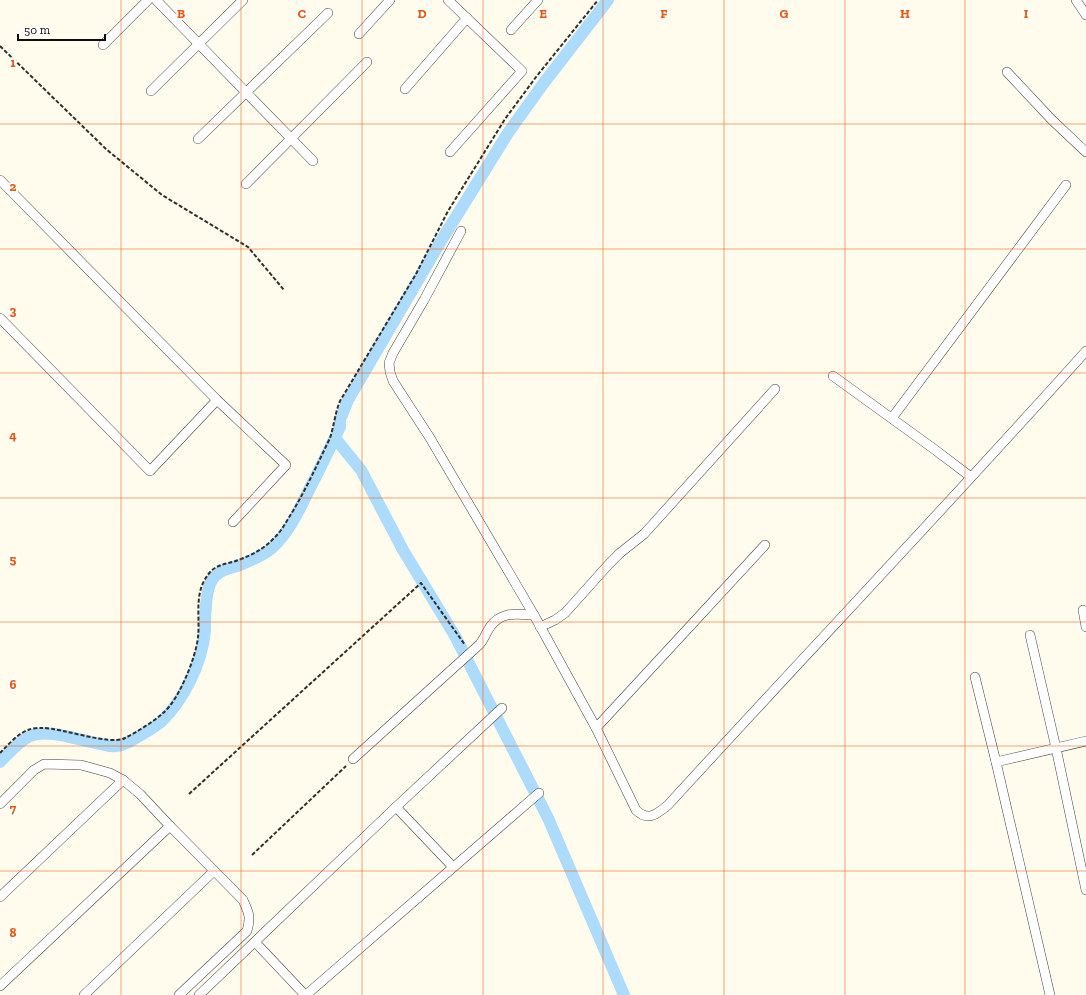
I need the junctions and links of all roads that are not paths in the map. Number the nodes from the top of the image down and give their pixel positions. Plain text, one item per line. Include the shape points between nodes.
1 (148, 0) edge
2 (156, 0) edge
3 (243, 0) edge
4 (390, 0) edge
5 (448, 0) edge
6 (538, 0) edge
7 (1076, 0) edge
8 (328, 13) dead end
9 (1086, 15) edge
10 (467, 18) junction
11 (511, 30) dead end
12 (359, 34) dead end
13 (199, 44) junction
14 (103, 45) dead end
15 (366, 62) dead end
16 (1007, 72) dead end
17 (405, 89) dead end
18 (151, 91) dead end
19 (246, 92) junction
20 (198, 138) dead end
21 (291, 139) junction
22 (450, 152) dead end
23 (1086, 152) edge
24 (313, 161) dead end
25 (0, 180) edge
26 (246, 184) dead end
27 (1066, 185) dead end
28 (461, 231) dead end
29 (0, 318) edge
30 (1086, 351) edge
31 (833, 376) dead end
32 (775, 389) dead end
33 (217, 400) junction
34 (892, 418) junction
35 (971, 477) junction
36 (233, 522) dead end
37 (765, 545) dead end
38 (1082, 610) dead end
39 (534, 615) junction
40 (540, 627) junction
41 (1086, 627) edge
42 (1030, 635) dead end
43 (975, 677) dead end
44 (502, 708) dead end
45 (596, 728) junction
46 (1086, 741) edge
47 (1056, 748) junction
48 (353, 759) road end
49 (996, 762) junction
50 (124, 780) junction
51 (539, 793) dead end
52 (0, 804) edge
53 (396, 806) junction
54 (170, 826) junction
55 (453, 867) junction
56 (214, 871) junction
57 (1086, 890) edge
58 (0, 897) edge
59 (255, 942) junction
60 (0, 986) edge
61 (84, 995) edge
62 (180, 995) edge
63 (200, 995) edge
64 (306, 995) edge
65 (1050, 995) edge

1 - 14 street
2 - 13 street
3 - 13 street
4 - 12 street
5 - 10 street
6 - 11 street
7 - 9 street
8 - 19 street
10 - 17 street
10 - 22 street via 522,71
13 - 18 street
13 - 19 street
15 - 21 street
16 - 23 street
19 - 20 street
19 - 21 street
21 - 24 street
21 - 26 street
25 - 33 street
27 - 34 street
28 - 39 street via 392,354 390,372 393,381 430,438
29 - 33 street via 150,471
30 - 35 street
31 - 34 street
32 - 40 street via 644,534 620,553 565,613
33 - 36 street via 286,465
34 - 35 street
35 - 45 street via 658,813 645,816 636,810
37 - 45 street
38 - 41 street
39 - 40 street
39 - 48 street via 505,615 493,624 480,644
40 - 45 street
42 - 47 street
43 - 49 street
44 - 53 street
46 - 47 street
47 - 49 street
47 - 57 street
49 - 65 street
50 - 52 street via 81,765 44,764 34,770
50 - 54 street
50 - 58 street
51 - 55 street
53 - 55 street
53 - 59 street
54 - 56 street
54 - 60 street
55 - 64 street
56 - 61 street
56 - 62 street via 243,900 250,920 247,931
59 - 63 street
59 - 64 street

